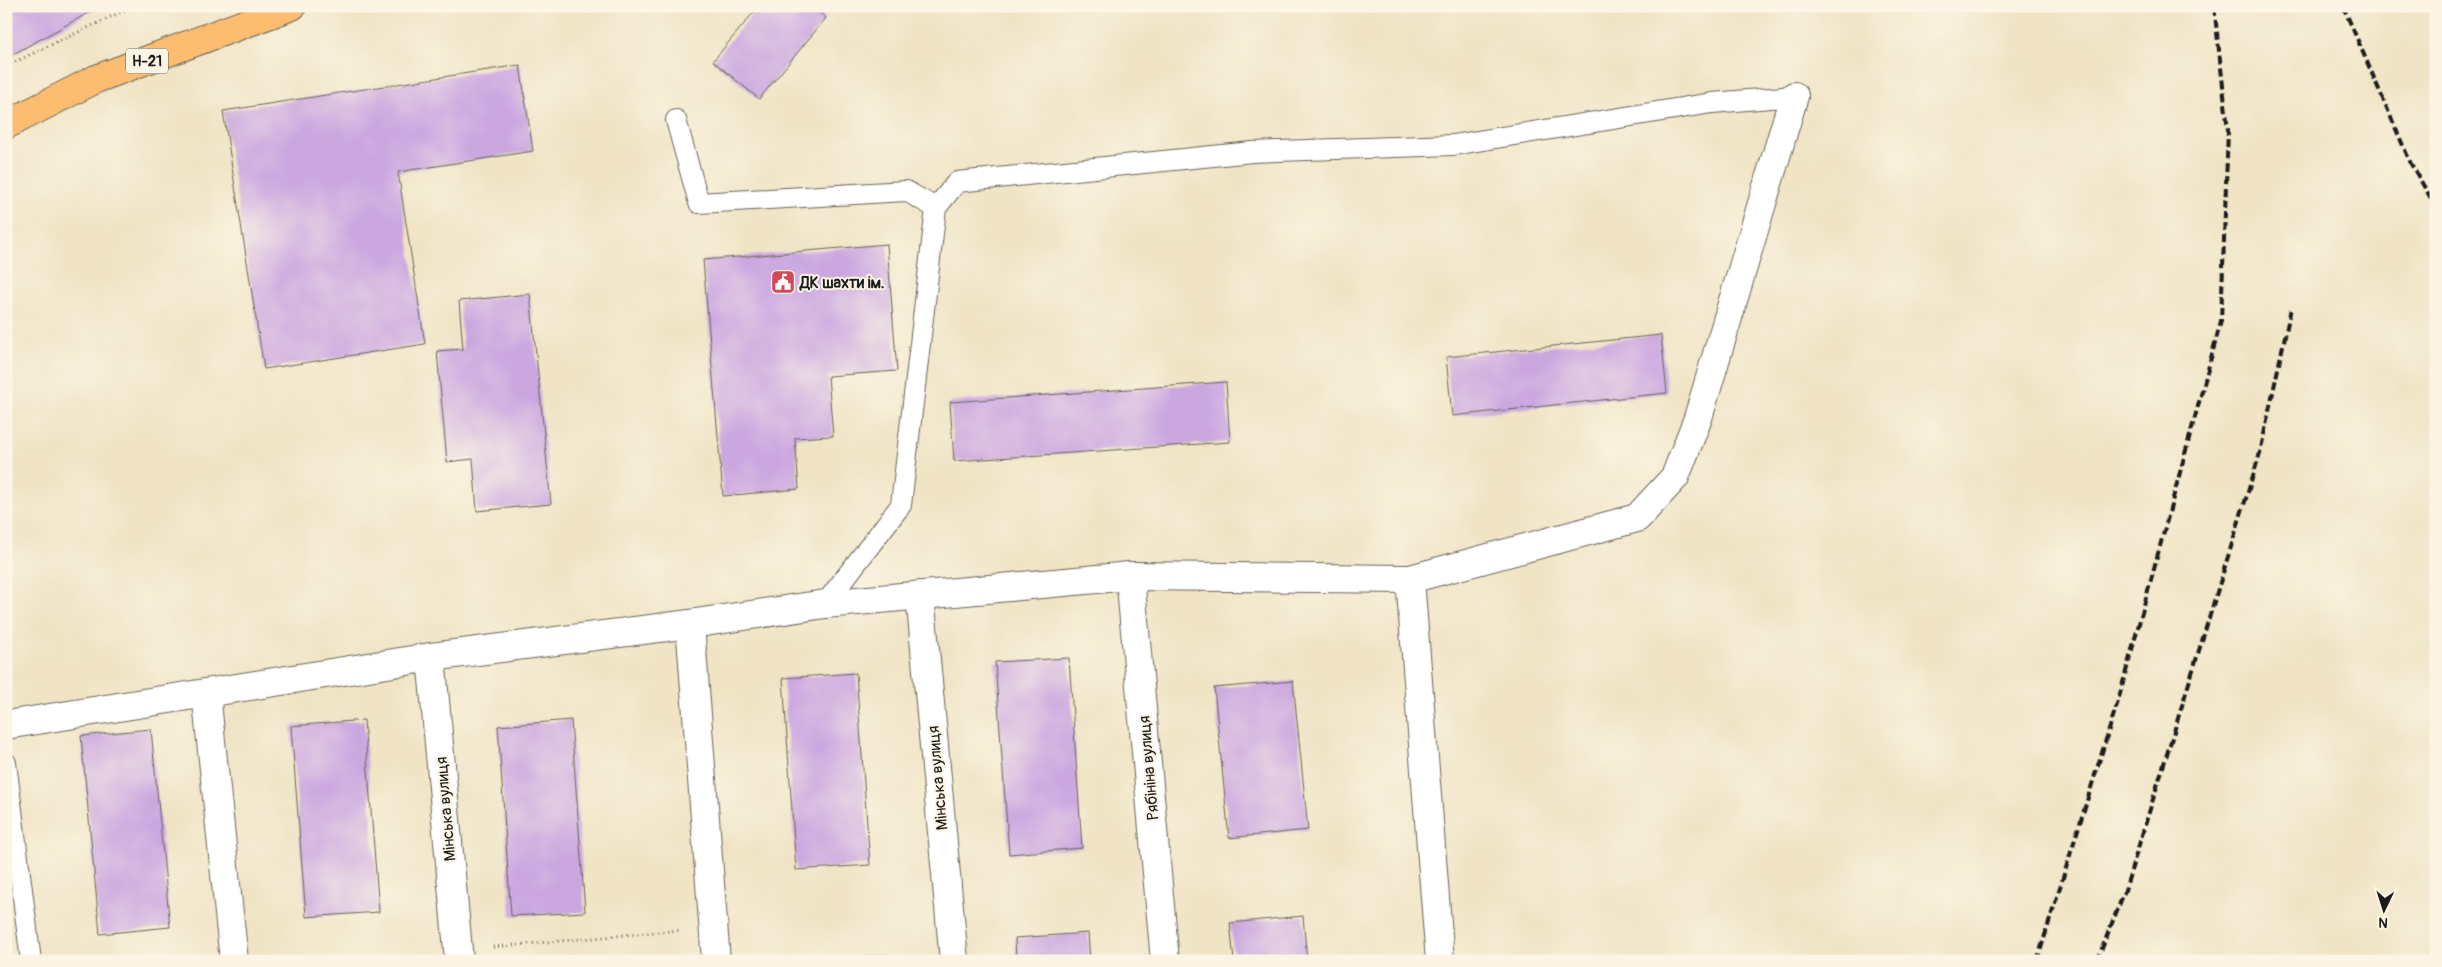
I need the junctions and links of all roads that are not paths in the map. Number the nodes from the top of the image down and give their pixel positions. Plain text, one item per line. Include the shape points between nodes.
1 (292, 6) edge
2 (1794, 96) joint
3 (676, 120) dead end
4 (6, 124) edge
5 (936, 208) junction
6 (1130, 576) junction
7 (1410, 579) junction
8 (920, 596) junction
9 (825, 604) junction
10 (690, 624) junction
11 (430, 657) junction
12 (206, 693) junction
13 (6, 725) edge
14 (6, 763) edge
15 (459, 956) edge
16 (31, 961) edge
17 (234, 961) edge
18 (716, 961) edge
19 (954, 961) edge
20 (1165, 961) edge
21 (1440, 961) edge

1 - 4 main road, Н-21 via 96,79
2 - 5 lane via 1712,103 1453,145 1252,152 957,182
2 - 7 street via 1698,418 1675,477 1637,518
3 - 5 lane via 699,203 906,191
5 - 9 lane via 901,506
6 - 7 street
6 - 8 street
6 - 20 street, Рябініна вулиця
7 - 21 street
8 - 9 street
8 - 19 street, Мінська вулиця
9 - 10 street
10 - 11 street
10 - 18 street
11 - 12 street
11 - 15 street, Мінська вулиця
12 - 13 street
12 - 17 street
14 - 16 lane

